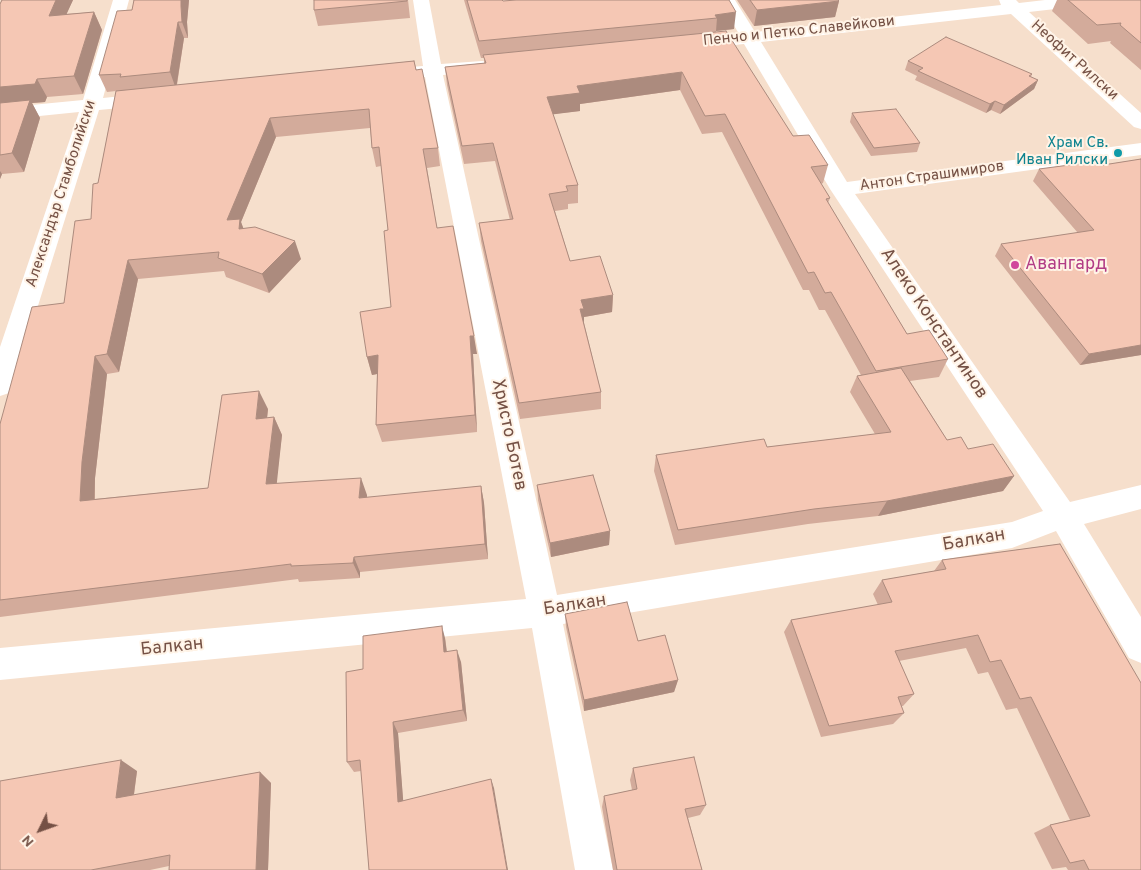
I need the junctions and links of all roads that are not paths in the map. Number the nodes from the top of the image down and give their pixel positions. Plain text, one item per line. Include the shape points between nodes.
1 (121, 0) edge
2 (421, 0) edge
3 (727, 0) edge
4 (1090, 0) edge
5 (1011, 4) edge
6 (751, 38) junction
7 (674, 46) edge
8 (501, 64) edge
9 (433, 71) junction
10 (365, 78) edge
11 (169, 97) edge
12 (91, 105) junction
13 (0, 114) edge
14 (1141, 123) edge
15 (1141, 149) edge
16 (841, 189) junction
17 (0, 386) edge
18 (1141, 497) edge
19 (1063, 516) junction
20 (545, 612) junction
21 (1141, 647) edge
22 (0, 664) edge
23 (594, 870) edge

1 - 12 street, Александър Стамболийски
2 - 9 street, Христо Ботев
3 - 6 street, Алеко Константинов
4 - 5 street, Пенчо и Петко Славейкови
5 - 6 street, Пенчо и Петко Славейкови
5 - 14 street, Неофит Рилски
6 - 7 street, Пенчо и Петко Славейкови
6 - 16 street, Алеко Константинов
8 - 9 street
9 - 10 street
9 - 20 street, Христо Ботев
11 - 12 street
12 - 13 street
12 - 17 street, Александър Стамболийски
15 - 16 street, Антон Страшимиров
16 - 19 street, Алеко Константинов
18 - 19 street, Балкан
19 - 20 street, Балкан via 1012,536
19 - 21 street, Алеко Константинов
20 - 22 street, Балкан
20 - 23 street, Христо Ботев

